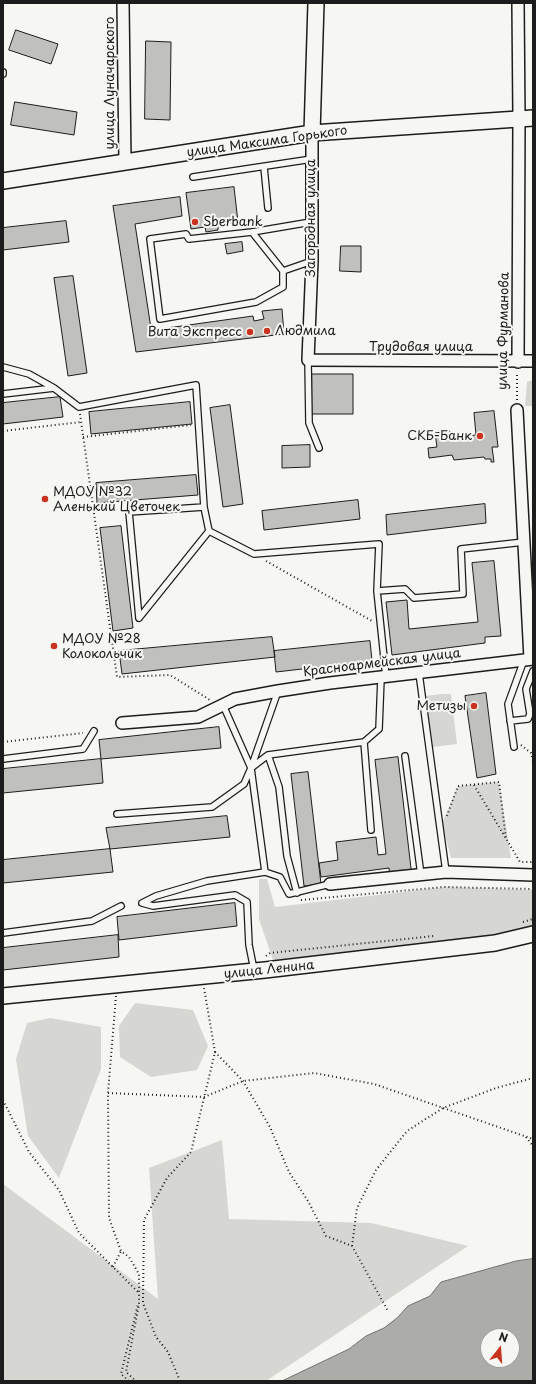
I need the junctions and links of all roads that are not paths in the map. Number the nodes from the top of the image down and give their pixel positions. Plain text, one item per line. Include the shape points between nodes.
1 (123, 3) edge
2 (316, 3) edge
3 (518, 3) edge
4 (526, 118) edge
5 (312, 133) junction
6 (312, 159) junction
7 (125, 163) junction
8 (264, 167) junction
9 (192, 177) dead end
10 (3, 181) edge
11 (268, 208) dead end
12 (312, 222) junction
13 (252, 232) junction
14 (312, 261) junction
15 (283, 272) junction
16 (308, 360) junction
17 (533, 361) edge
18 (518, 362) junction
19 (3, 367) edge
20 (54, 388) junction
21 (3, 394) edge
22 (517, 410) road end
23 (319, 448) dead end
24 (204, 507) junction
25 (209, 531) junction
26 (524, 542) junction
27 (377, 591) junction
28 (529, 660) edge
29 (533, 671) edge
30 (419, 673) junction
31 (383, 677) junction
32 (278, 691) junction
33 (223, 705) junction
34 (510, 721) junction
35 (122, 723) dead end
36 (94, 732) road end
37 (364, 742) junction
38 (514, 747) dead end
39 (268, 755) junction
40 (405, 756) dead end
41 (3, 758) edge
42 (251, 768) junction
43 (118, 814) dead end
44 (371, 830) dead end
45 (265, 872) junction
46 (446, 872) junction
47 (422, 875) junction
48 (533, 875) edge
49 (330, 884) joint
50 (297, 892) junction
51 (121, 906) dead end
52 (3, 933) edge
53 (533, 934) edge
54 (254, 972) junction
55 (3, 996) edge

1 - 7 street, улица Луначарского
2 - 5 street, Загородная улица
3 - 4 street, улица Фурманова
4 - 5 street, улица Максима Горького
4 - 18 street, улица Фурманова
5 - 6 street, Загородная улица
5 - 7 street, улица Максима Горького
6 - 8 lane
6 - 12 street, Загородная улица
7 - 10 street, улица Максима Горького
8 - 9 lane
8 - 11 lane
12 - 13 lane
12 - 14 street, Загородная улица
13 - 15 lane
13 - 15 lane via 189,239 186,234 150,239 160,319 256,302 283,287
14 - 15 lane
14 - 16 street, Загородная улица
16 - 18 street, Трудовая улица
16 - 23 lane via 309,423
17 - 18 street, Трудовая улица
19 - 20 lane via 29,374
20 - 21 lane
20 - 24 lane via 79,407 196,385
22 - 26 street
24 - 25 lane
24 - 25 lane via 129,512 140,618
25 - 27 lane via 254,554 379,544
26 - 27 lane via 461,549 463,594 414,598 405,589
26 - 28 street
27 - 31 lane
28 - 30 street, Красноармейская улица
28 - 34 lane via 508,704
29 - 34 lane via 526,690 530,714 528,719
30 - 31 street, Красноармейская улица
30 - 46 lane
31 - 32 street, Красноармейская улица
31 - 37 lane via 380,729
32 - 33 street, Красноармейская улица via 235,699
32 - 42 lane
33 - 35 street, Красноармейская улица via 198,717
33 - 42 lane
34 - 38 lane
36 - 41 lane via 83,749
37 - 39 lane
37 - 44 lane
39 - 42 lane
39 - 50 lane via 279,787 287,856
40 - 47 lane
42 - 43 lane via 244,784 212,807
42 - 45 lane
45 - 50 lane via 280,878 289,894
45 - 54 lane via 207,881 156,896 142,903 153,906 235,895 246,902
46 - 47 street
46 - 48 street
47 - 49 street
49 - 50 lane
51 - 52 lane via 92,921
53 - 54 street, улица Ленина via 494,943
54 - 55 street, улица Ленина

